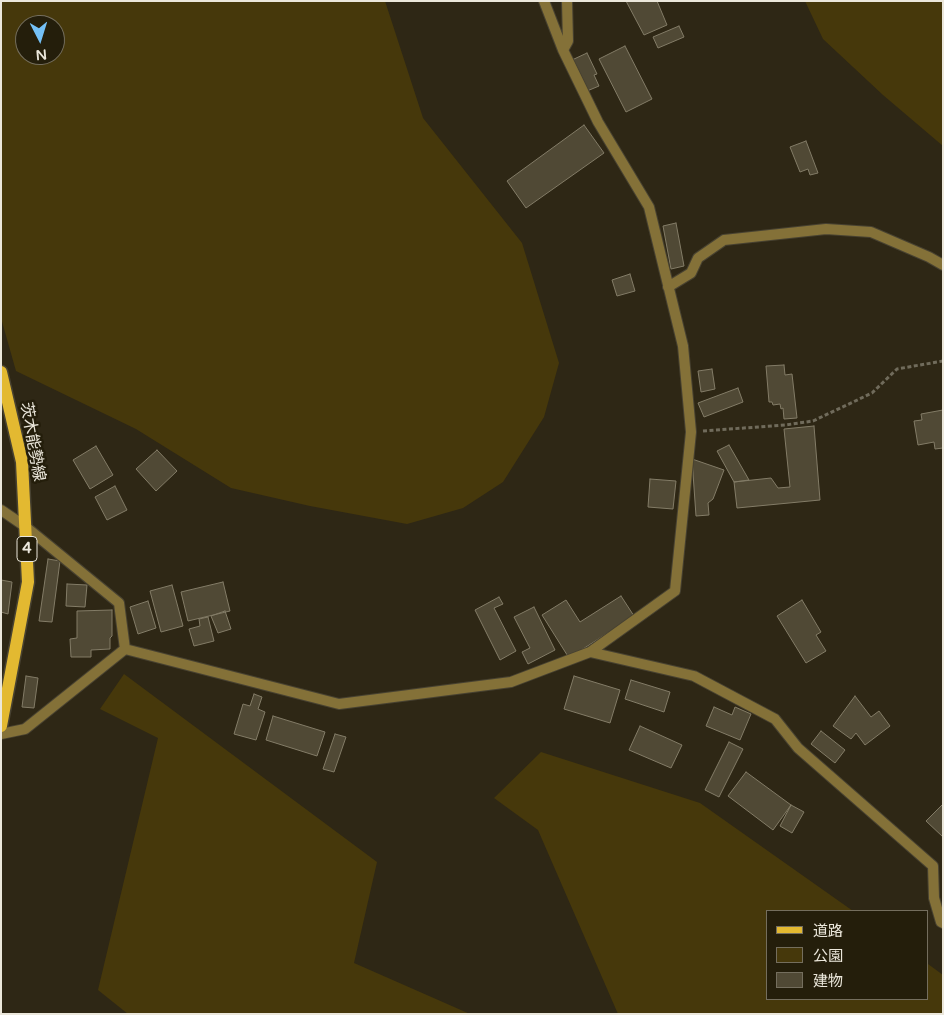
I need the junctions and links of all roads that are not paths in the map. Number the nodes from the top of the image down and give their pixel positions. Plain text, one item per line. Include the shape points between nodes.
1 (544, 1) edge
2 (567, 1) edge
3 (563, 50) junction
4 (943, 265) edge
5 (668, 287) junction
6 (1, 372) edge
7 (1, 510) edge
8 (26, 527) junction
9 (125, 649) junction
10 (590, 652) junction
11 (1, 726) edge
12 (1, 734) edge
13 (943, 923) edge

1 - 3 street
2 - 3 street via 568,41
3 - 5 street via 598,122 649,207
4 - 5 street via 871,232 817,230 724,240 698,258 691,273
5 - 10 street via 682,346 691,432 676,591
6 - 8 main road, 茨木能勢線 / 4 via 22,462
7 - 8 street
8 - 9 street via 119,603
8 - 11 main road, 茨木能勢線 / 4 via 28,582
9 - 10 street via 339,704 511,682
9 - 12 street via 24,729
10 - 13 street via 694,676 775,719 798,748 933,866 934,898

